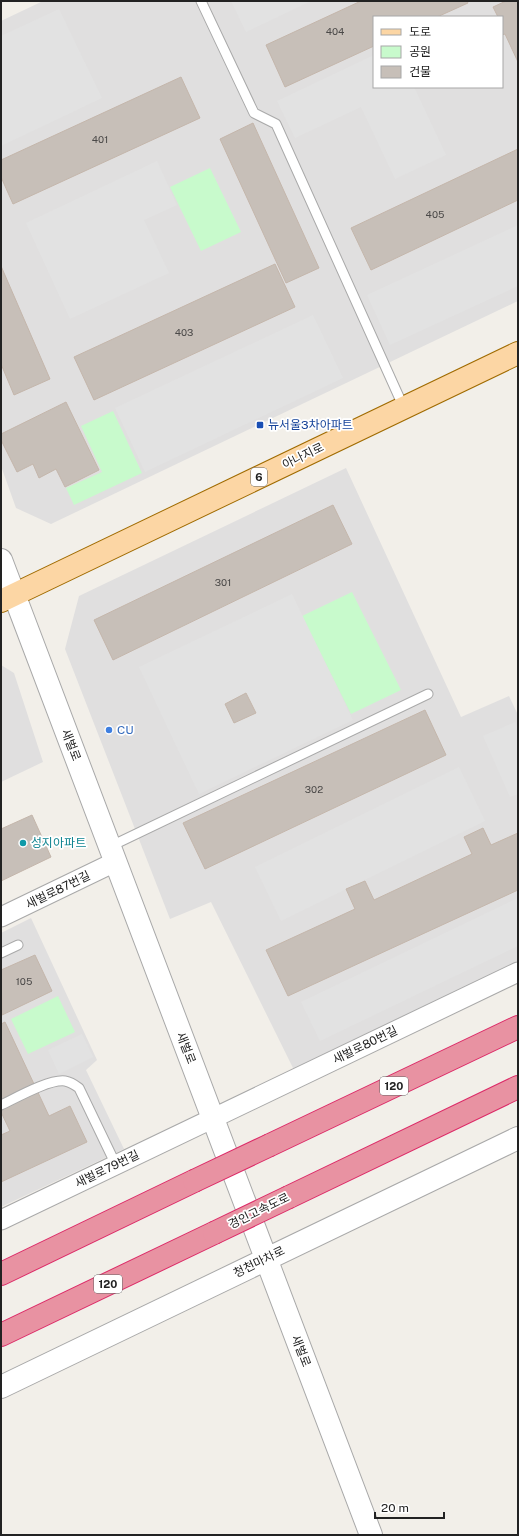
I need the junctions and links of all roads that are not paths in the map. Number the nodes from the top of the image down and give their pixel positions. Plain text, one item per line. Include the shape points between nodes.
1 (201, 1) edge
2 (518, 353) edge
3 (404, 408) junction
4 (1, 560) edge
5 (7, 598) edge
6 (428, 694) dead end
7 (112, 855) junction
8 (1, 917) edge
9 (18, 945) dead end
10 (1, 953) edge
11 (518, 972) edge
12 (518, 1026) edge
13 (518, 1087) edge
14 (1, 1105) edge
15 (213, 1118) junction
16 (518, 1138) edge
17 (116, 1165) junction
18 (1, 1220) edge
19 (266, 1258) junction
20 (1, 1274) edge
21 (1, 1335) edge
22 (1, 1387) edge
23 (372, 1535) edge

1 - 3 lane via 254,113 276,124
2 - 3 main road, 아나지로 / 6
3 - 5 main road, 아나지로 / 6
4 - 5 street, 새벌로
5 - 7 street, 새벌로
6 - 7 lane
7 - 8 street, 새벌로87번길
7 - 15 street, 새벌로
9 - 10 lane
11 - 15 street, 새벌로80번길
12 - 20 highway, 120, bridge
13 - 21 highway, 경인고속도로 / 120, bridge
14 - 17 lane via 47,1084 65,1081 74,1084 79,1088
15 - 17 street, 새벌로79번길
15 - 19 street, 새벌로
16 - 19 street, 청천마차로
17 - 18 street, 새벌로79번길
19 - 22 street, 청천마차로
19 - 23 street, 새벌로

